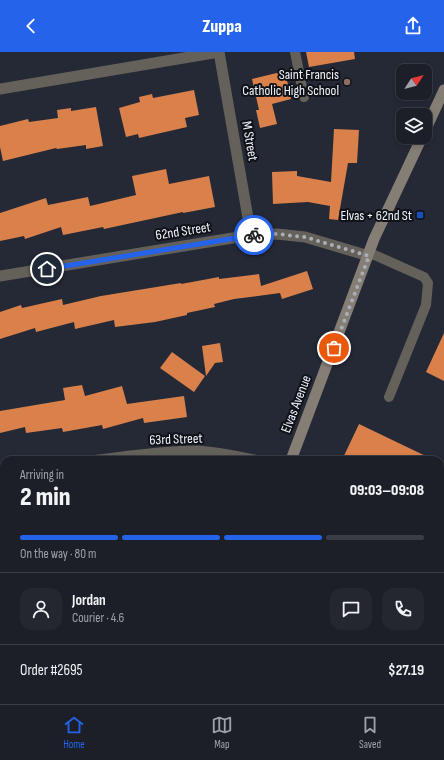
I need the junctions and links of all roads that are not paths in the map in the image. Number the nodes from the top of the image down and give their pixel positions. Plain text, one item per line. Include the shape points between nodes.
1 (219, 52) edge
2 (295, 52) edge
3 (0, 89) edge
4 (443, 93) edge
5 (304, 97) dead end
6 (432, 116) edge
7 (419, 144) edge
8 (251, 235) junction
9 (369, 254) junction
10 (0, 276) edge
11 (389, 397) dead end
12 (135, 456) edge
13 (235, 456) edge
14 (292, 456) edge

1 - 3 street
1 - 8 street, M Street
2 - 5 lane
4 - 6 main road
7 - 9 main road, Elvas Avenue
8 - 9 street, 62nd Street via 305,237
8 - 10 street, 62nd Street
9 - 11 lane via 424,277 428,283 426,305
9 - 14 main road, Elvas Avenue
12 - 13 street, 63rd Street via 197,451

